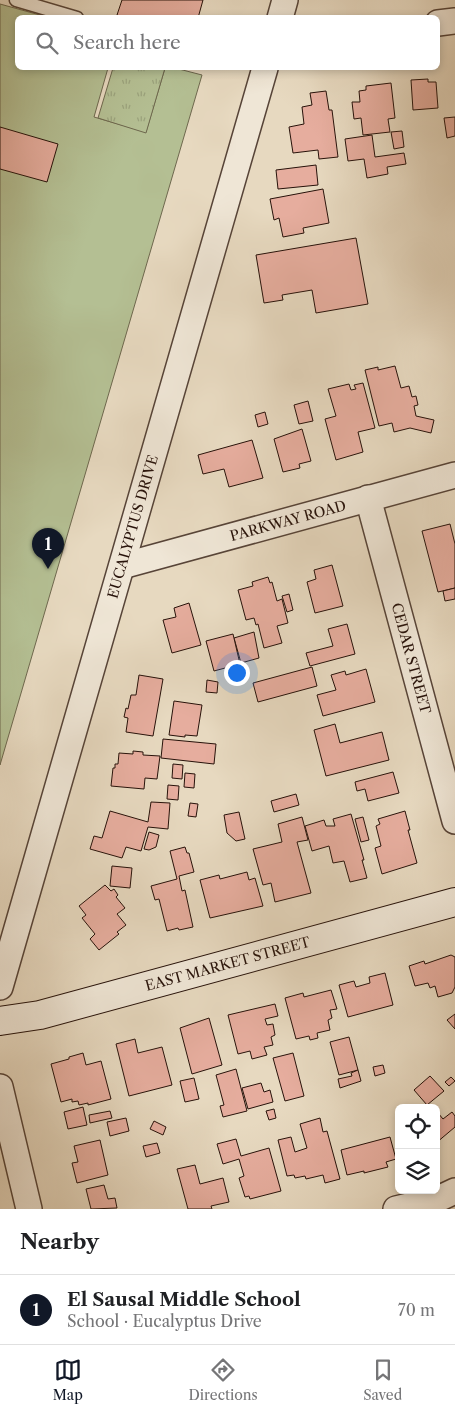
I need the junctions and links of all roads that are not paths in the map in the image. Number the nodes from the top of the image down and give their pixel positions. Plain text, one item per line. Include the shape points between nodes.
1 (16, 0) edge
2 (285, 0) edge
3 (66, 15) edge
4 (281, 15) edge
5 (455, 21) edge
6 (440, 23) edge
7 (260, 70) edge
8 (455, 475) edge
9 (368, 498) junction
10 (122, 566) junction
11 (455, 821) edge
12 (455, 902) edge
13 (0, 987) edge
14 (0, 1021) edge
15 (0, 1087) edge
16 (455, 1191) edge
17 (29, 1209) edge
18 (396, 1209) edge
19 (445, 1209) edge

1 - 3 lane
2 - 4 street
5 - 6 street
7 - 10 street, EUCALYPTUS DRIVE
8 - 9 street, PARKWAY ROAD
9 - 10 street, PARKWAY ROAD
9 - 11 street, CEDAR STREET
10 - 13 street, EUCALYPTUS DRIVE
12 - 14 main road, EAST MARKET STREET via 40,1015
15 - 17 street
16 - 18 street via 438,1199
16 - 19 street

